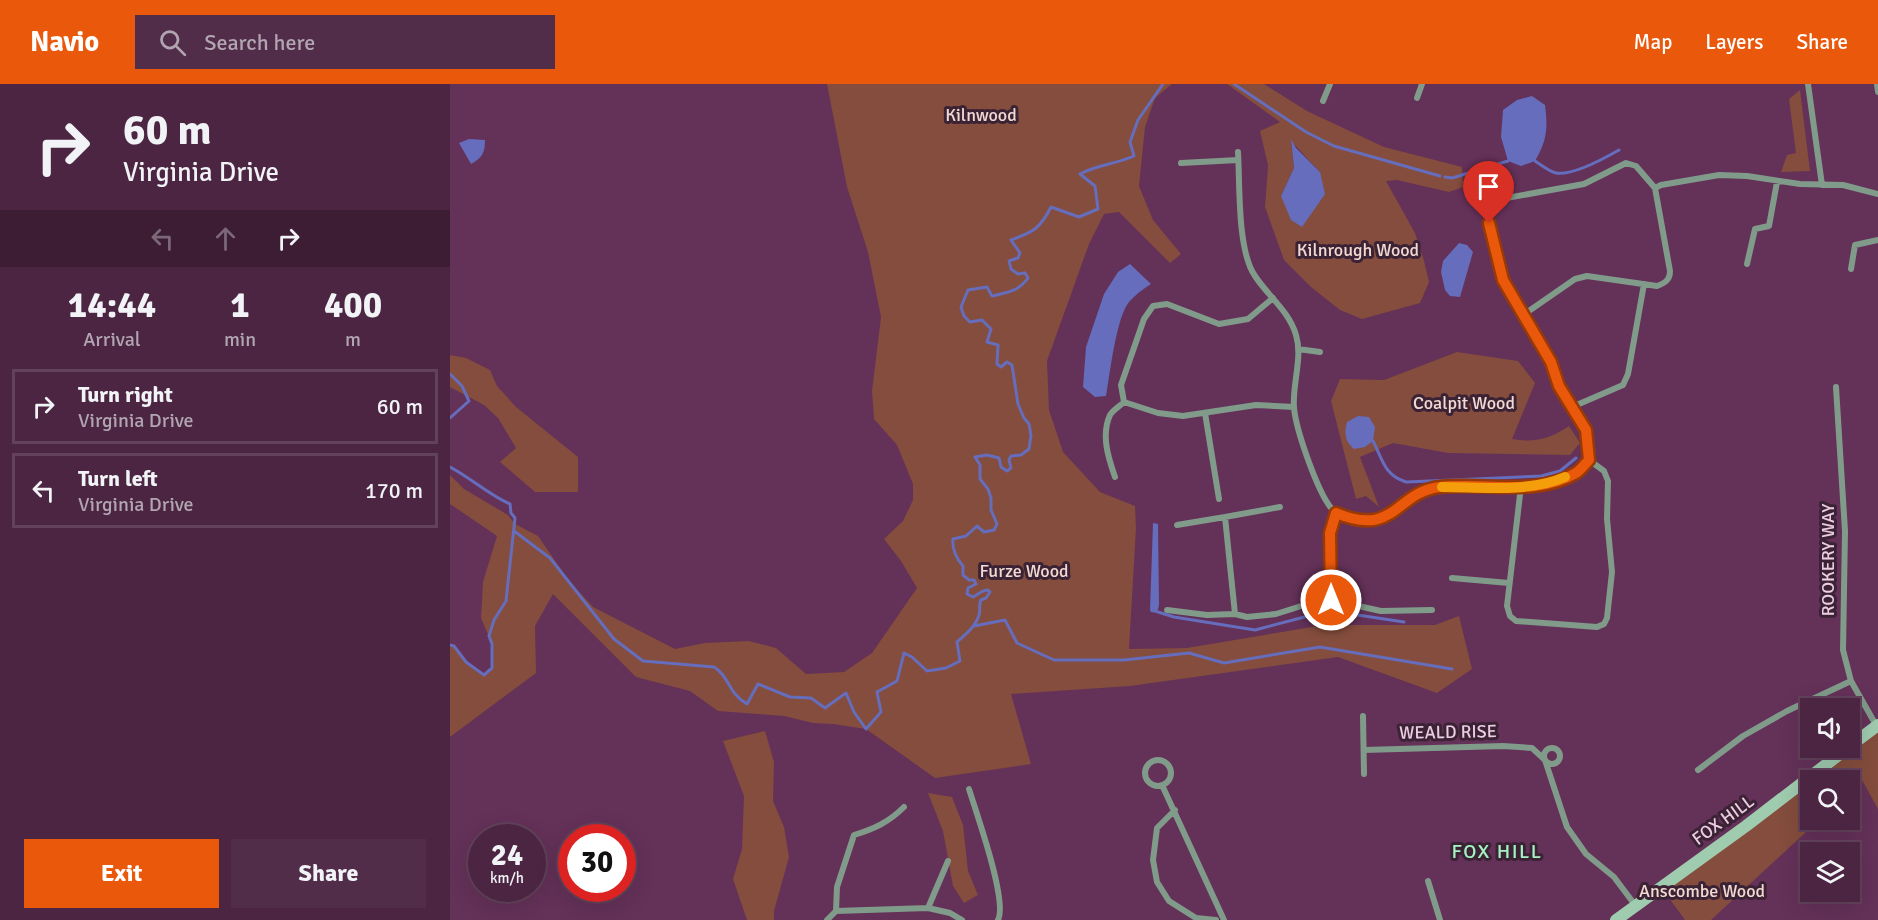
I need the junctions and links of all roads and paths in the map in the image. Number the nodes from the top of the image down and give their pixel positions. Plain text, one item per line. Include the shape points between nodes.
1 (1330, 84) edge
2 (1422, 84) edge
3 (1808, 84) edge
4 (1877, 84) edge
5 (1878, 92) edge
6 (1417, 98) dead end
7 (1323, 101) dead end
8 (1238, 152) dead end
9 (1238, 160) junction
10 (1181, 163) dead end
11 (1777, 182) junction
12 (1822, 185) junction
13 (1655, 188) junction
14 (1878, 194) edge
15 (1878, 240) edge
16 (1747, 264) dead end
17 (1851, 269) dead end
18 (1644, 284) junction
19 (1273, 298) junction
20 (1523, 315) junction
21 (1299, 349) junction
22 (1320, 352) dead end
23 (1836, 387) dead end
24 (1124, 402) junction
25 (1294, 407) junction
26 (1572, 407) junction
27 (1205, 413) junction
28 (1589, 460) junction
29 (1115, 477) dead end
30 (1521, 486) junction
31 (1219, 499) dead end
32 (1280, 507) dead end
33 (1336, 513) junction
34 (1225, 516) junction
35 (1177, 525) dead end
36 (1452, 578) dead end
37 (1509, 583) junction
38 (1331, 600) junction
39 (1167, 610) dead end
40 (1432, 610) dead end
41 (1235, 614) junction
42 (1851, 681) junction
43 (1363, 716) dead end
44 (1877, 725) edge
45 (1860, 738) edge
46 (1551, 747) junction
47 (1532, 748) junction
48 (1364, 750) junction
49 (1835, 758) edge
50 (1545, 760) junction
51 (1554, 764) junction
52 (1698, 770) dead end
53 (1550, 772) junction
54 (1364, 774) dead end
55 (1162, 785) junction
56 (969, 789) dead end
57 (904, 807) dead end
58 (1175, 810) junction
59 (948, 861) dead end
60 (1428, 881) dead end
61 (1635, 905) junction
62 (928, 908) junction
63 (836, 911) junction
64 (827, 920) edge
65 (962, 920) edge
66 (998, 920) edge
67 (1216, 920) edge
68 (1224, 920) edge
69 (1440, 920) edge
70 (1616, 920) edge

1 - 7 street
2 - 6 street
3 - 12 street
4 - 5 street
8 - 9 street
9 - 10 street
9 - 19 street via 1246,256 1254,275
11 - 12 street
11 - 13 street via 1719,175
11 - 16 street via 1769,225 1755,229
12 - 14 street via 1843,185
13 - 18 street via 1670,277 1657,286
13 - 20 street via 1636,166 1626,163 1584,184 1501,200 1491,209 1489,223 1503,280
15 - 17 street via 1855,245
18 - 20 street via 1587,276 1575,279
18 - 26 street via 1623,385
19 - 21 street via 1289,318
19 - 24 street via 1248,319 1219,324 1167,304 1153,306 1144,319 1121,386
20 - 26 street
21 - 22 street
21 - 25 street
23 - 42 street, ROOKERY WAY via 1845,531 1843,650
24 - 27 street via 1158,413
24 - 29 street via 1111,414 1105,434
25 - 27 street via 1256,405
25 - 33 street via 1306,453 1327,502
26 - 28 street via 1586,430
27 - 31 street
28 - 30 street via 1577,472 1552,483
28 - 37 street via 1604,471 1608,481 1612,572 1604,624 1597,627 1516,621 1507,606
30 - 33 street via 1438,487 1413,497 1389,516 1377,520
30 - 37 street
32 - 34 street
33 - 38 street via 1330,533
34 - 35 street
34 - 41 street
36 - 37 street
38 - 40 street via 1381,611
38 - 41 street via 1276,614
39 - 41 street
42 - 44 street, ROOKERY WAY
42 - 52 street via 1743,736
43 - 48 street
44 - 45 main road, FOX HILL
46 - 47 street, WEALD RISE
46 - 50 street via 1545,752
46 - 51 street via 1560,752
47 - 48 street, WEALD RISE
47 - 50 street
48 - 54 street
49 - 61 main road, FOX HILL
50 - 51 street
50 - 53 street
51 - 53 street
53 - 61 street via 1567,827 1586,854 1614,877
55 - 55 street via 1147,779 1147,766 1154,761 1161,760 1170,768 1168,780
55 - 58 street
56 - 66 street via 993,872
57 - 63 street via 874,829 854,835 837,887
58 - 67 street via 1157,828 1153,860 1157,882 1169,901 1196,918
58 - 68 street
59 - 62 street
60 - 69 street
61 - 70 main road, FOX HILL
62 - 63 street
62 - 65 street via 950,912
63 - 64 street

